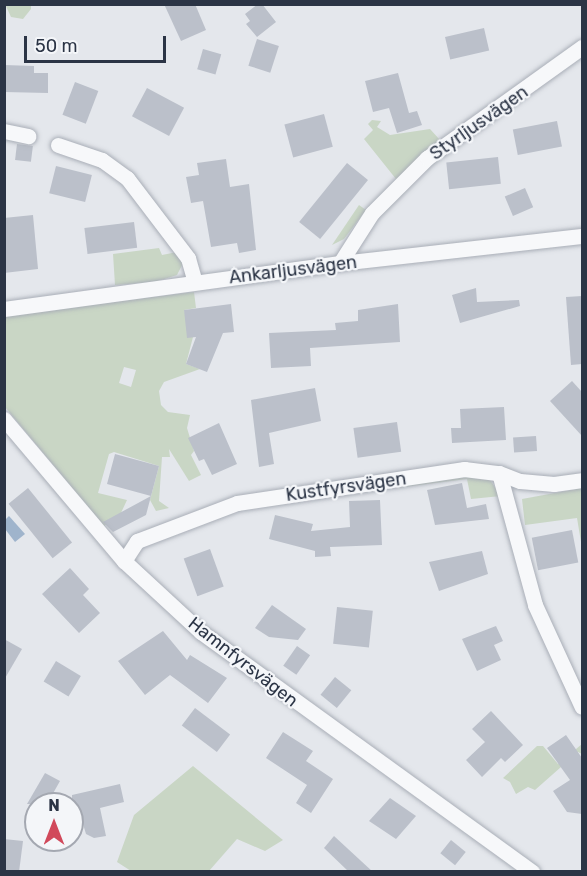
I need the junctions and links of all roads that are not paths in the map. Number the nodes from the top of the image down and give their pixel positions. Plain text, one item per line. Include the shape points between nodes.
1 (582, 47) edge
2 (4, 131) edge
3 (28, 136) dead end
4 (57, 145) dead end
5 (582, 236) edge
6 (340, 263) junction
7 (195, 282) junction
8 (4, 309) edge
9 (4, 419) edge
10 (499, 473) junction
11 (582, 480) edge
12 (124, 561) junction
13 (582, 707) edge
14 (524, 868) edge

1 - 6 street, Styrljusvägen via 428,158 372,213
2 - 3 street
4 - 7 street via 94,157 127,178 188,258
5 - 6 street, Ankarljusvägen
6 - 7 street, Ankarljusvägen
7 - 8 street, Ankarljusvägen
9 - 12 street, Hamnfyrsvägen
10 - 11 street, Kustfyrsvägen via 520,482 554,484
10 - 12 street, Kustfyrsvägen via 464,469 237,503 137,541
10 - 13 street via 535,605
12 - 14 street, Hamnfyrsvägen via 231,657

